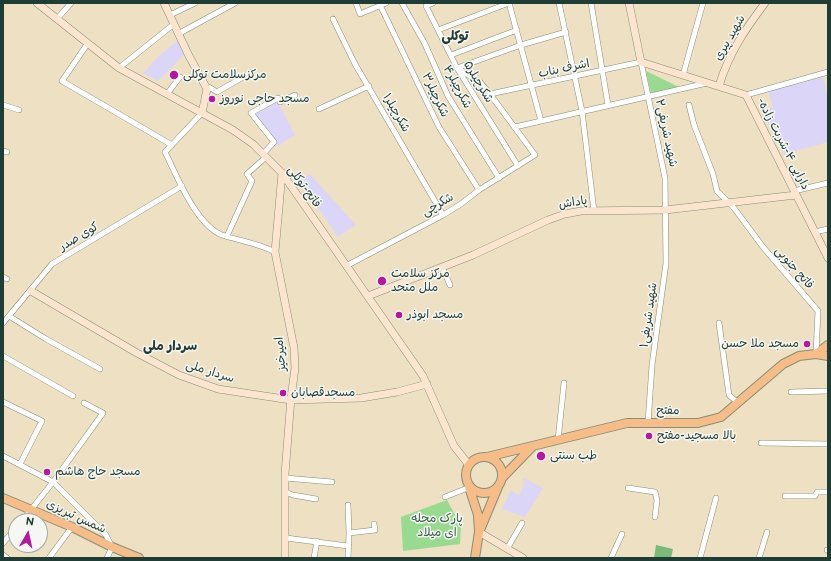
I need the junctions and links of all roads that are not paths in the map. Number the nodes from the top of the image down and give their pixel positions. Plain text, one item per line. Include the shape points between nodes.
1 (36, 3) edge
2 (71, 3) edge
3 (164, 3) edge
4 (195, 3) edge
5 (235, 3) edge
6 (356, 3) edge
7 (386, 3) edge
8 (402, 3) edge
9 (433, 3) edge
10 (509, 3) edge
11 (559, 3) edge
12 (591, 3) edge
13 (629, 3) edge
14 (703, 3) edge
15 (764, 3) edge
16 (380, 5) junction
17 (170, 15) junction
18 (57, 19) junction
19 (333, 19) dead end
20 (174, 24) junction
21 (438, 30) junction
22 (517, 30) junction
23 (566, 32) junction
24 (178, 34) junction
25 (88, 43) junction
26 (521, 45) junction
27 (450, 55) junction
28 (641, 62) junction
29 (120, 68) junction
30 (457, 68) junction
31 (602, 71) junction
32 (252, 72) dead end
33 (828, 72) edge
34 (683, 75) junction
35 (575, 76) junction
36 (180, 77) dead end
37 (708, 83) junction
38 (369, 86) junction
39 (532, 86) junction
40 (719, 86) junction
41 (207, 90) junction
42 (167, 94) junction
43 (490, 94) junction
44 (295, 95) dead end
45 (746, 95) junction
46 (648, 97) junction
47 (3, 105) edge
48 (608, 105) junction
49 (689, 105) dead end
50 (319, 109) dead end
51 (19, 110) dead end
52 (582, 111) junction
53 (202, 113) junction
54 (541, 121) junction
55 (515, 127) junction
56 (172, 145) junction
57 (264, 155) junction
58 (518, 166) junction
59 (282, 173) junction
60 (499, 178) junction
61 (828, 183) edge
62 (182, 186) junction
63 (479, 190) junction
64 (795, 193) junction
65 (730, 203) junction
66 (665, 210) junction
67 (594, 211) junction
68 (443, 215) junction
69 (828, 229) edge
70 (815, 232) junction
71 (227, 236) junction
72 (275, 252) junction
73 (828, 258) edge
74 (346, 266) junction
75 (442, 267) junction
76 (450, 286) dead end
77 (31, 291) junction
78 (368, 296) junction
79 (9, 316) junction
80 (3, 323) edge
81 (719, 323) dead end
82 (828, 345) edge
83 (816, 354) junction
84 (3, 356) edge
85 (828, 356) edge
86 (100, 369) dead end
87 (564, 383) dead end
88 (427, 384) junction
89 (828, 391) edge
90 (791, 392) dead end
91 (73, 396) dead end
92 (291, 400) junction
93 (3, 402) edge
94 (84, 403) dead end
95 (738, 403) junction
96 (648, 423) junction
97 (558, 440) junction
98 (760, 443) dead end
99 (828, 444) edge
100 (533, 446) junction
101 (3, 456) edge
102 (487, 457) junction
103 (20, 464) junction
104 (469, 465) junction
105 (285, 478) junction
106 (502, 478) junction
107 (53, 482) junction
108 (332, 482) dead end
109 (468, 484) junction
110 (498, 486) junction
111 (628, 488) dead end
112 (285, 492) junction
113 (828, 492) edge
114 (785, 496) dead end
115 (445, 497) dead end
116 (3, 498) edge
117 (716, 498) dead end
118 (316, 499) dead end
119 (348, 505) dead end
120 (32, 509) junction
121 (29, 513) edge
122 (655, 517) dead end
123 (522, 523) dead end
124 (374, 524) dead end
125 (72, 527) junction
126 (479, 532) junction
127 (767, 532) dead end
128 (349, 533) junction
129 (622, 534) dead end
130 (286, 538) junction
131 (317, 542) junction
132 (348, 546) junction
133 (112, 547) junction
134 (508, 549) junction
135 (3, 555) edge
136 (8, 558) edge
137 (49, 558) edge
138 (107, 558) edge
139 (140, 558) edge
140 (285, 558) edge
141 (314, 558) edge
142 (348, 558) edge
143 (475, 558) edge
144 (523, 558) edge
145 (611, 558) edge
146 (700, 558) edge
147 (759, 558) edge

1 - 18 main road, فاتح-توکلی
2 - 18 street
3 - 17 main road
4 - 17 street
5 - 24 street
6 - 16 street via 360,14
7 - 16 street
8 - 60 street, شکرچیلر۴ via 425,44 448,96
9 - 21 street, شکرچیلر۵ via 426,6
10 - 21 street
10 - 22 street
11 - 23 street
12 - 31 street
13 - 28 main road
14 - 34 street
15 - 40 main road, شهید پیری via 735,47 725,66
16 - 63 street, شکرچیلر۳ via 439,127
17 - 20 main road
18 - 25 main road, فاتح-توکلی
19 - 38 street, شکرچیلر۱
20 - 24 main road
20 - 29 street
21 - 27 street, شکرچیلر۵
22 - 26 street
22 - 27 street
23 - 26 street
23 - 35 street
24 - 41 main road
25 - 29 main road, فاتح-توکلی
25 - 56 street via 62,81
26 - 30 street
26 - 39 street
27 - 30 street, شکرچیلر۵
28 - 31 street, اشرف بناب
28 - 34 main road, -دارایی ۴-شربت زاده
28 - 46 street, شهید شریفی۲
29 - 42 main road, فاتح-توکلی
30 - 43 street via 480,82
30 - 58 street, شکرچیلر۵
31 - 35 street, اشرف بناب
31 - 48 street
32 - 41 street via 216,92 209,87
33 - 45 street
34 - 37 main road, -دارایی ۴-شربت زاده
35 - 39 street, اشرف بناب
35 - 52 street
36 - 42 street
37 - 40 main road, -دارایی ۴-شربت زاده
37 - 46 street
38 - 50 street
38 - 68 street, شکرچیلر۱
39 - 43 street, اشرف بناب
39 - 54 street
40 - 45 main road, -دارایی ۴-شربت زاده
41 - 53 main road
42 - 53 main road, فاتح-توکلی
43 - 55 street
44 - 57 street via 280,102 278,98 251,113 274,142
45 - 64 main road, -دارایی ۴-شربت زاده
46 - 48 street
46 - 66 street, شهید شریفی۲ via 665,178
47 - 51 street
48 - 52 street
49 - 65 street, فاتح جنوبی via 717,191
52 - 54 street
52 - 67 street
53 - 56 street
53 - 57 main road, فاتح-توکلی via 233,130
54 - 55 street
55 - 58 street, شکرچی via 535,155
56 - 62 street via 165,152
57 - 59 main road, فاتح-توکلی
57 - 71 street via 247,174 252,181
58 - 60 street, شکرچی
59 - 72 main road, امیرخیز
59 - 74 main road, فاتح-توکلی
60 - 63 street, شکرچی
61 - 64 street
62 - 71 street via 190,203 206,223
62 - 77 street, کوی صدر via 52,264
63 - 68 street, شکرچی
64 - 65 main road, پاداش
64 - 70 main road, -دارایی ۴-شربت زاده
65 - 66 main road, پاداش
65 - 83 street, فاتح جنوبی via 818,312
66 - 67 main road, پاداش
66 - 96 street, شهید شریفی۱ via 666,263 652,365
67 - 75 main road, پاداش via 565,214 548,220
68 - 74 street, شکرچی
69 - 70 street
70 - 73 main road, -دارایی ۴-شربت زاده
71 - 72 street via 262,245
72 - 92 main road, امیرخیز via 294,348 296,368
74 - 78 main road, فاتح-توکلی
75 - 76 street
75 - 78 main road, پاداش
77 - 79 street, کوی صدر
77 - 92 main road, سردار ملی via 179,375 218,388
78 - 88 main road, فاتح-توکلی
79 - 80 street, کوی صدر
79 - 86 street
81 - 95 street via 729,394
82 - 83 main road
83 - 85 main road, مفتح
83 - 95 main road, مفتح via 799,356 782,364
84 - 91 street
87 - 97 street
88 - 92 main road, سردار ملی via 361,398
88 - 104 main road, فاتح-توکلی via 454,446
89 - 90 street
92 - 105 main road, امیرخیز
93 - 103 street via 42,421
94 - 107 street via 103,413
95 - 96 main road, مفتح via 721,417 698,423
96 - 97 main road, مفتح via 627,423
97 - 100 main road, مفتح
98 - 99 street
100 - 102 main road, مفتح
100 - 106 main road
101 - 103 street
102 - 104 main road via 477,458
102 - 106 main road via 500,467
103 - 107 street
104 - 109 main road via 466,476
105 - 108 street
105 - 112 main road, امیرخیز
106 - 110 main road
107 - 120 street
107 - 133 street via 106,535
109 - 110 main road via 482,493 488,493
109 - 115 street
109 - 126 main road via 478,515
110 - 126 main road
111 - 122 street via 654,492 657,500
112 - 118 street
112 - 130 main road, امیرخیز
113 - 114 street via 817,492 815,496
116 - 120 main road, شمس تبریزی
117 - 146 street
119 - 128 street
120 - 121 street
120 - 125 main road, شمس تبریزی
123 - 134 street
124 - 128 street via 375,530
125 - 133 main road, شمس تبریزی
125 - 137 street
126 - 134 main road
126 - 143 main road
127 - 147 street
128 - 132 street
129 - 145 street
130 - 131 street
130 - 140 main road, امیرخیز
131 - 132 street
131 - 141 street
132 - 142 street
133 - 138 street
133 - 139 main road, شمس تبریزی
134 - 144 main road
135 - 136 street

